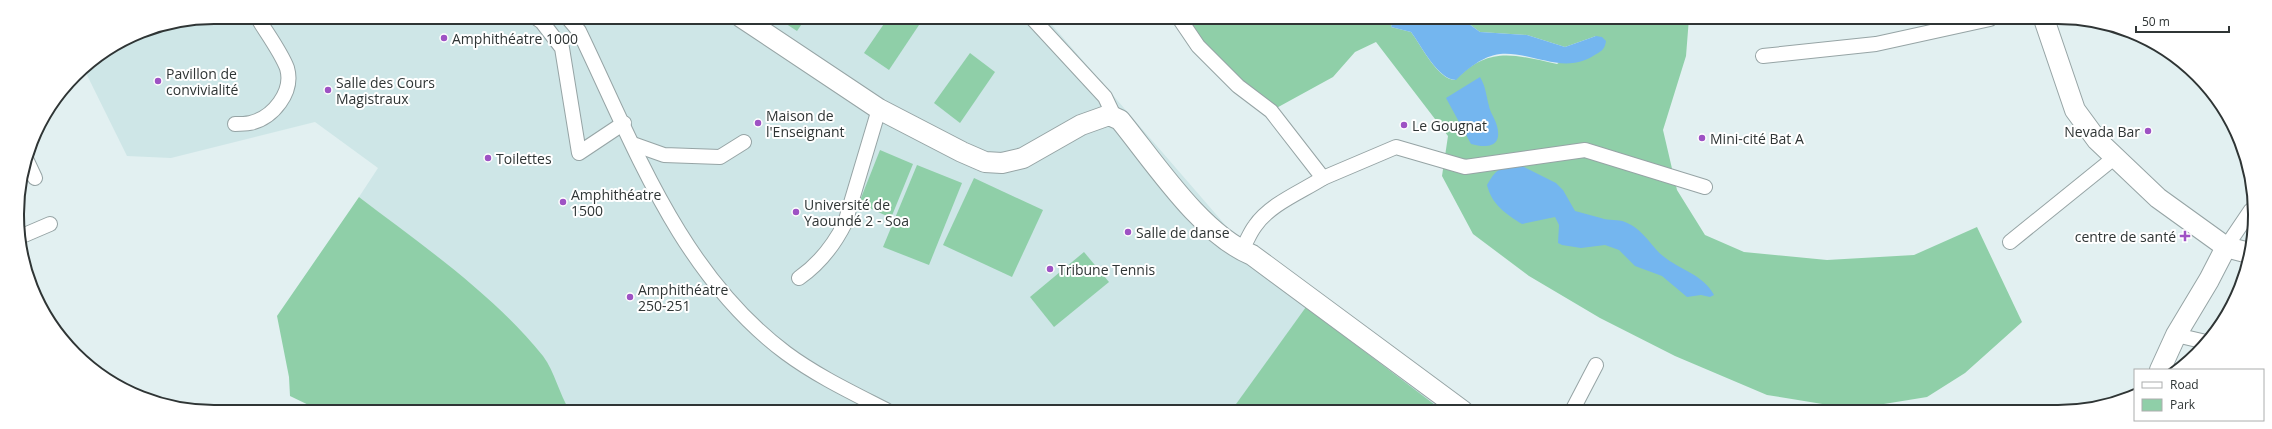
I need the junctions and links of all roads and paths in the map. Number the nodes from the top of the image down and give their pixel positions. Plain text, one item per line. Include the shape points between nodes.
1 (261, 24) edge
2 (544, 24) edge
3 (573, 24) edge
4 (750, 24) edge
5 (1038, 24) edge
6 (1183, 24) edge
7 (1967, 24) edge
8 (2046, 24) edge
9 (1763, 56) dead end
10 (879, 109) junction
11 (1114, 116) junction
12 (624, 123) junction
13 (235, 124) dead end
14 (744, 142) dead end
15 (633, 144) junction
16 (2114, 158) junction
17 (30, 167) edge
18 (35, 178) dead end
19 (1323, 178) junction
20 (1705, 187) dead end
21 (2248, 214) edge
22 (50, 224) dead end
23 (25, 235) edge
24 (2010, 242) dead end
25 (2226, 247) junction
26 (1241, 250) junction
27 (2244, 252) edge
28 (800, 278) dead end
29 (2176, 335) junction
30 (2200, 341) edge
31 (1596, 365) dead end
32 (2160, 369) edge
33 (877, 405) edge
34 (1455, 405) edge
35 (1575, 405) edge

1 - 13 street via 287,68 288,81 284,98 262,119 249,124
2 - 12 street via 562,48 579,153
3 - 12 street via 579,31
4 - 10 street
5 - 11 street via 1105,97
6 - 19 street via 1198,46 1238,86 1271,112
7 - 9 street via 1876,44
8 - 16 street via 2075,110 2096,140
10 - 11 street via 962,152 985,162 1002,163 1024,158 1081,125 1109,115
10 - 28 street via 845,223 838,238 813,268
11 - 26 street via 1201,217 1219,235
12 - 15 street
14 - 15 street via 720,157 664,155
15 - 33 street via 684,241 746,319 811,370
16 - 24 street
16 - 25 street via 2158,198
17 - 18 street
19 - 20 street via 1396,147 1465,167 1585,150
19 - 26 street via 1263,217
21 - 25 street
22 - 23 street
25 - 27 street
25 - 29 street
26 - 34 street via 1252,255
29 - 30 street
29 - 32 street
31 - 35 street

